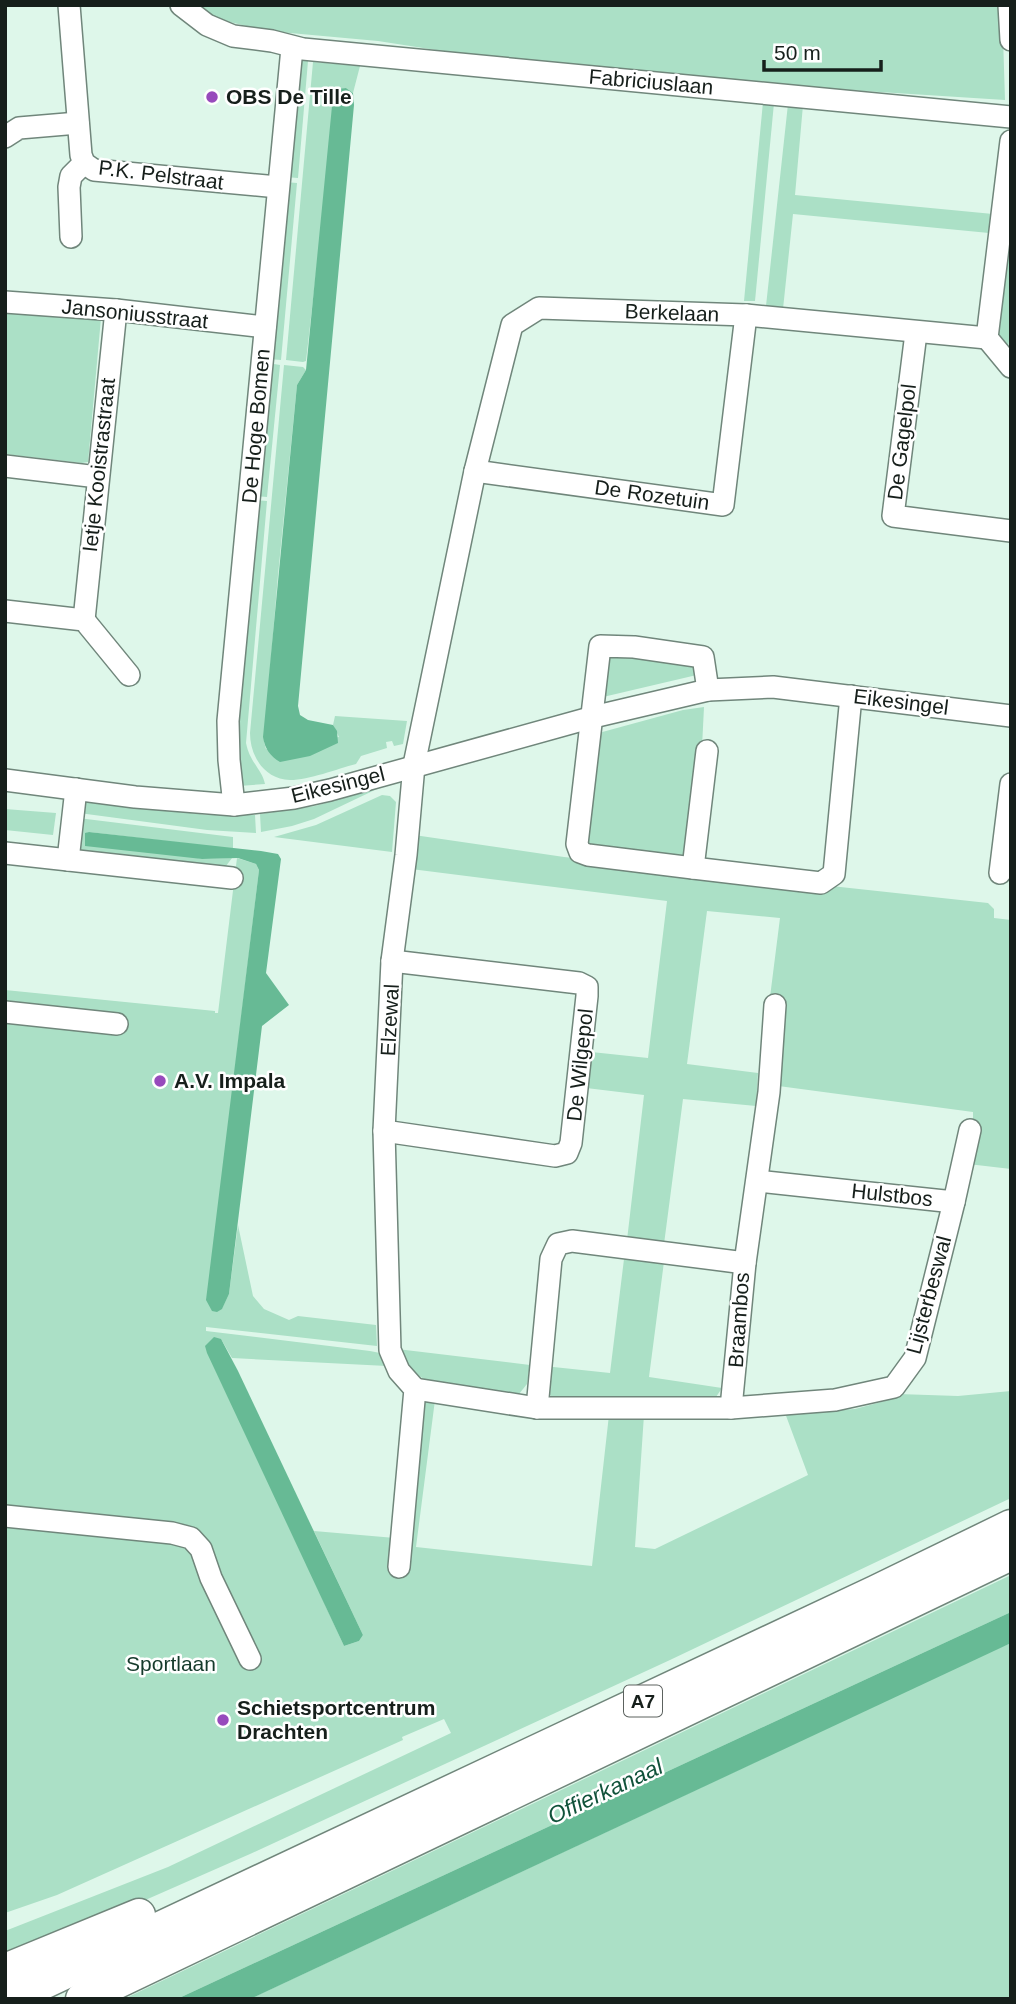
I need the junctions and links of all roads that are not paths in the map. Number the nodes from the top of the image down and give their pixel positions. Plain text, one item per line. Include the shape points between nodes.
1 (69, 5) edge
2 (181, 5) edge
3 (1010, 5) edge
4 (1011, 40) edge
5 (292, 48) junction
6 (1011, 117) edge
7 (78, 123) junction
8 (5, 137) edge
9 (1011, 141) edge
10 (84, 163) junction
11 (278, 187) junction
12 (71, 237) dead end
13 (5, 302) edge
14 (116, 310) junction
15 (746, 315) junction
16 (265, 327) junction
17 (916, 333) junction
18 (987, 338) junction
19 (1011, 367) edge
20 (5, 466) edge
21 (475, 471) junction
22 (97, 477) junction
23 (1011, 531) edge
24 (5, 611) edge
25 (84, 620) junction
26 (129, 675) dead end
27 (708, 690) junction
28 (851, 696) junction
29 (1011, 716) edge
30 (593, 717) junction
31 (707, 751) dead end
32 (414, 765) junction
33 (5, 780) edge
34 (1011, 783) edge
35 (76, 789) junction
36 (234, 804) junction
37 (5, 853) edge
38 (68, 860) junction
39 (692, 868) junction
40 (1000, 873) dead end
41 (232, 878) dead end
42 (393, 961) junction
43 (775, 1005) dead end
44 (5, 1012) edge
45 (117, 1024) dead end
46 (970, 1130) dead end
47 (384, 1131) junction
48 (757, 1181) junction
49 (954, 1202) junction
50 (745, 1263) junction
51 (415, 1389) junction
52 (537, 1408) junction
53 (731, 1408) junction
54 (5, 1516) edge
55 (1011, 1526) edge
56 (1011, 1554) edge
57 (399, 1567) dead end
58 (250, 1659) dead end
59 (411, 1811) junction
60 (5, 1970) edge
61 (9, 1999) edge
62 (82, 1999) edge

1 - 7 street, P.K. Pelstraat
2 - 5 street via 207,25 233,36
3 - 4 street
5 - 6 street, Fabriciuslaan
5 - 11 street, De Hoge Bomen
7 - 8 street via 19,128
7 - 10 street, P.K. Pelstraat
9 - 18 street
10 - 11 street, P.K. Pelstraat via 94,170
10 - 12 street via 71,176 69,187
11 - 16 street, De Hoge Bomen
13 - 14 street, Jansoniusstraat
14 - 16 street, Jansoniusstraat
14 - 22 street, Ietje Kooistrastraat
15 - 17 street, Berkelaan
15 - 21 street, Berkelaan via 539,308 512,325
15 - 21 street, De Rozetuin via 723,505
16 - 36 street, De Hoge Bomen via 228,721
17 - 18 street, Berkelaan
17 - 23 street, De Gagelpol via 893,516
18 - 19 street
20 - 22 street
21 - 32 street, Elzewal
22 - 25 street, Ietje Kooistrastraat
24 - 25 street
25 - 26 street
27 - 28 street, Eikesingel via 773,687
27 - 30 street, Eikesingel
27 - 30 street via 703,657 600,646
28 - 29 street, Eikesingel
28 - 39 street via 834,874 821,883
30 - 32 street, Eikesingel
30 - 39 street via 577,844 580,852
31 - 39 street
32 - 36 street, Eikesingel via 294,798
32 - 42 street, Elzewal
33 - 35 street, Eikesingel
34 - 40 street
35 - 36 street, Eikesingel
35 - 38 street
37 - 38 street
38 - 41 street
42 - 47 street, Elzewal
42 - 47 street, De Wilgepol via 579,983 587,987 587,996 567,1153 555,1156
43 - 48 street
44 - 45 street
46 - 49 street, Hulstbos
47 - 51 street, Elzewal via 390,1350 399,1371
48 - 49 street, Hulstbos
48 - 50 street
49 - 53 street, Lijsterbeswal via 915,1359 894,1387 835,1400
50 - 52 street, Braambos via 572,1241 558,1244 551,1259
50 - 53 street, Braambos
51 - 52 street
51 - 57 street
52 - 53 street
54 - 58 street via 191,1538 201,1549
55 - 59 highway, A7
56 - 62 highway, A7
59 - 60 highway, A7 via 262,1862
59 - 61 highway, A7

